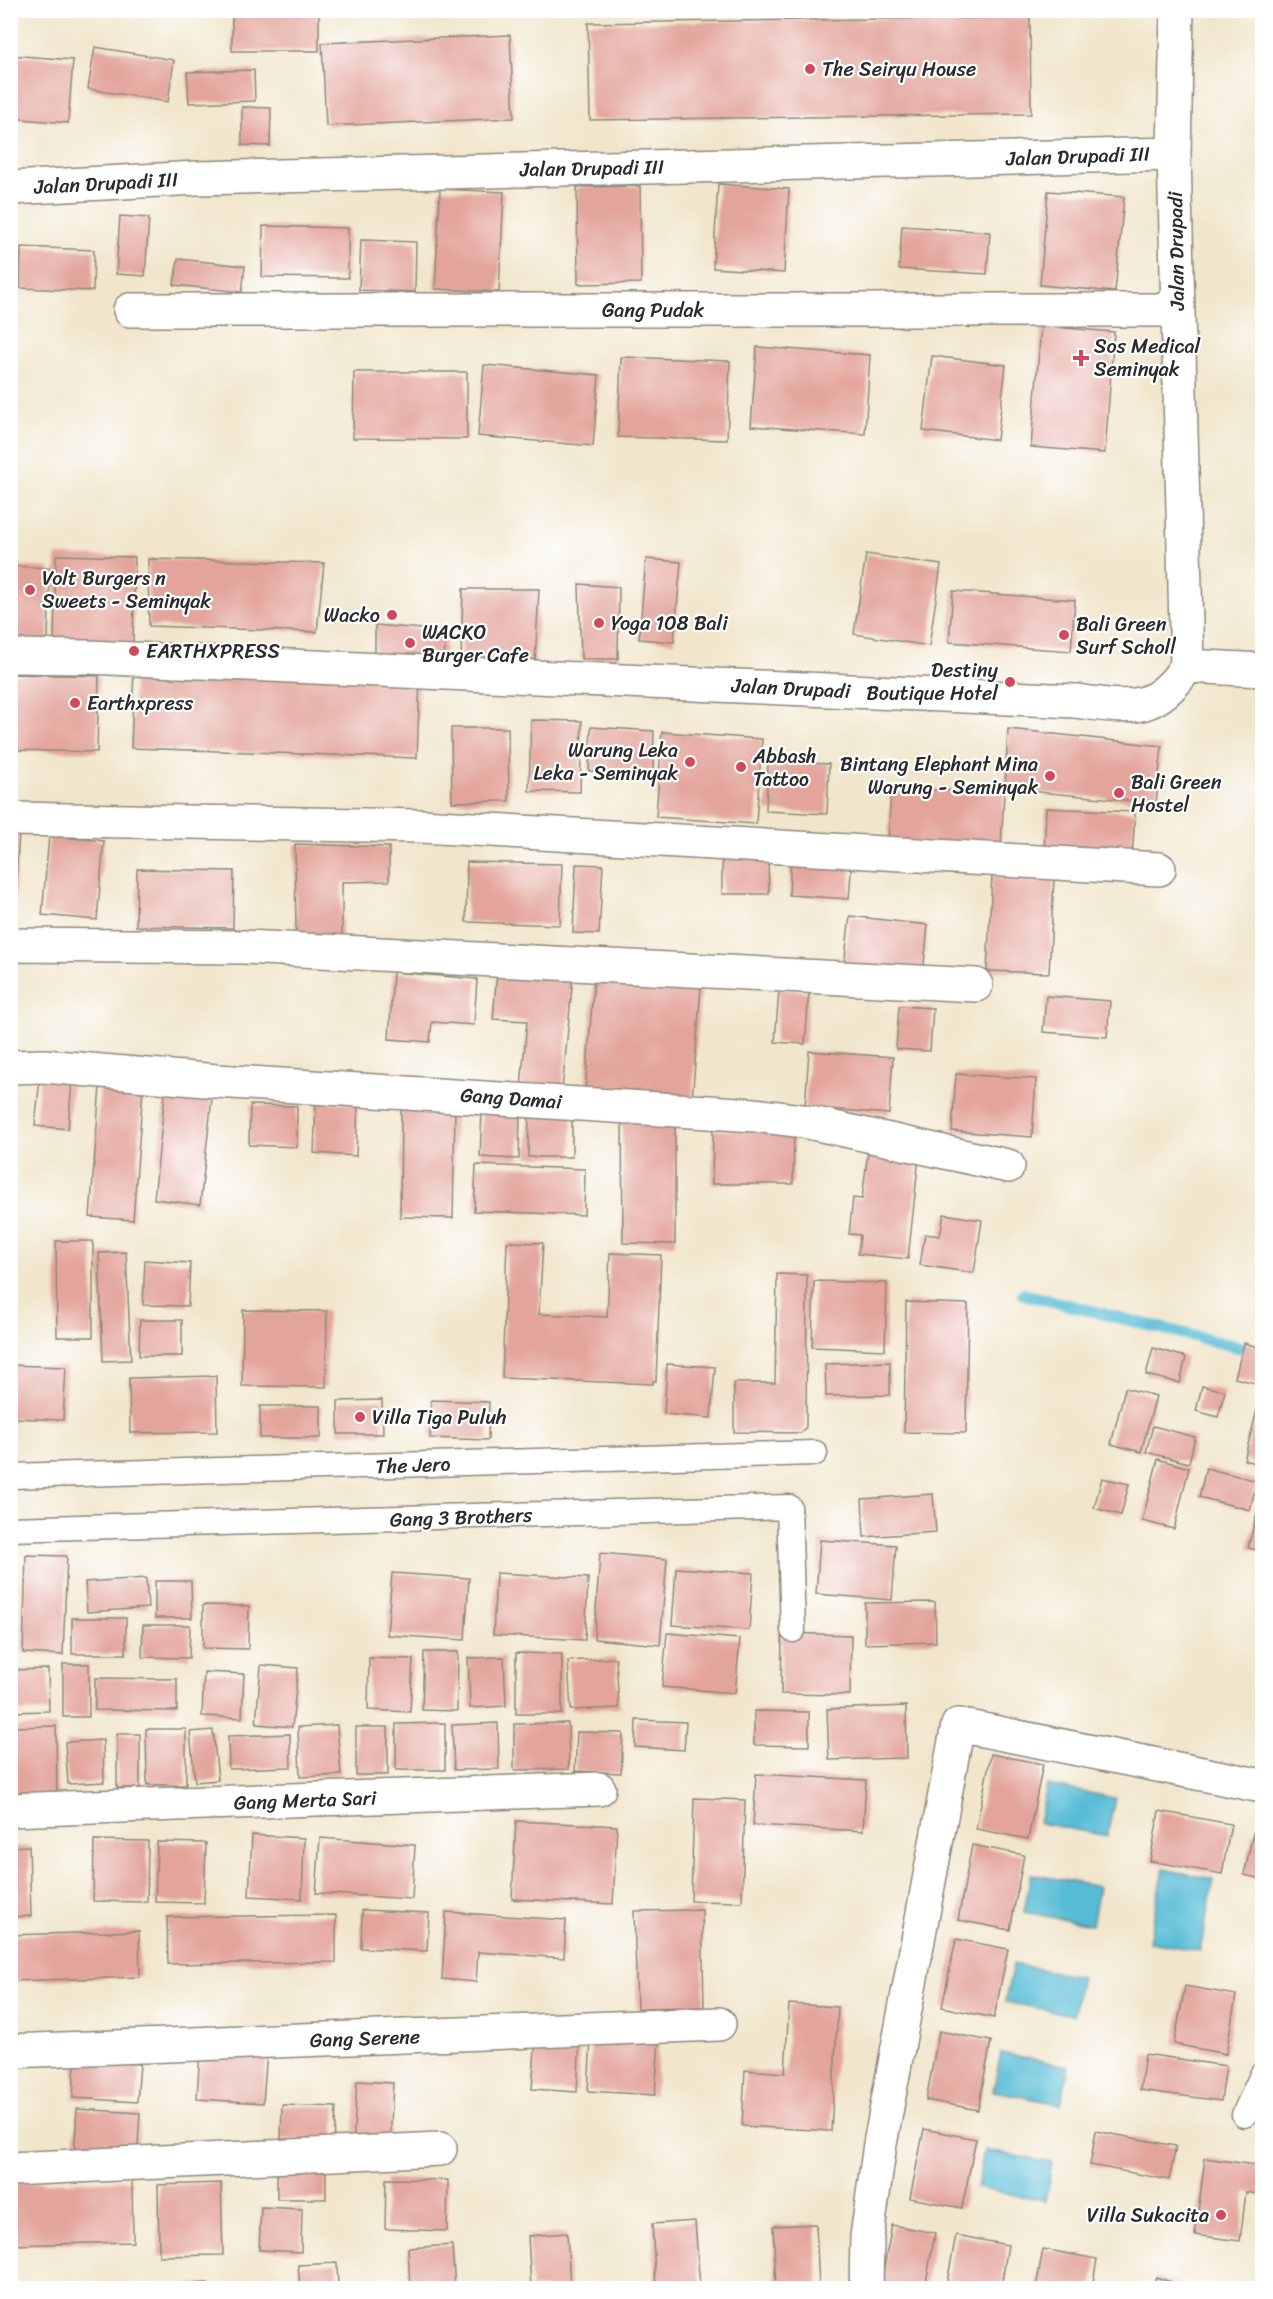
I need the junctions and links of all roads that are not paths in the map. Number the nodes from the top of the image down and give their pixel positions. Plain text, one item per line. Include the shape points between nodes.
1 (1177, 10) edge
2 (1174, 153) junction
3 (10, 188) edge
4 (130, 310) dead end
5 (1177, 310) junction
6 (10, 656) edge
7 (1187, 666) junction
8 (1263, 670) edge
9 (10, 819) edge
10 (1159, 869) dead end
11 (10, 945) edge
12 (976, 985) dead end
13 (10, 1067) edge
14 (1008, 1166) dead end
15 (815, 1453) dead end
16 (10, 1476) edge
17 (10, 1529) edge
18 (793, 1630) dead end
19 (1263, 1786) edge
20 (599, 1789) dead end
21 (10, 1810) edge
22 (719, 2024) dead end
23 (10, 2051) edge
24 (1263, 2074) edge
25 (1244, 2115) dead end
26 (440, 2149) dead end
27 (10, 2169) edge
28 (866, 2289) edge

1 - 2 street, Jalan Drupadi
2 - 3 street, Jalan Drupadi III via 196,178
2 - 5 street, Jalan Drupadi
4 - 5 street, Gang Pudak
5 - 7 street, Jalan Drupadi
6 - 7 street, Jalan Drupadi via 100,657 1118,706 1155,701
7 - 8 street
9 - 10 street via 421,826
11 - 12 street via 245,946
13 - 14 street, Gang Damai via 44,1066 217,1081 754,1115 803,1121
15 - 16 lane, The Jero
17 - 18 lane, Gang 3 Brothers via 789,1507
19 - 28 street via 958,1725 880,2144 867,2237
20 - 21 street, Gang Merta Sari
22 - 23 street, Gang Serene
24 - 25 lane
26 - 27 street

